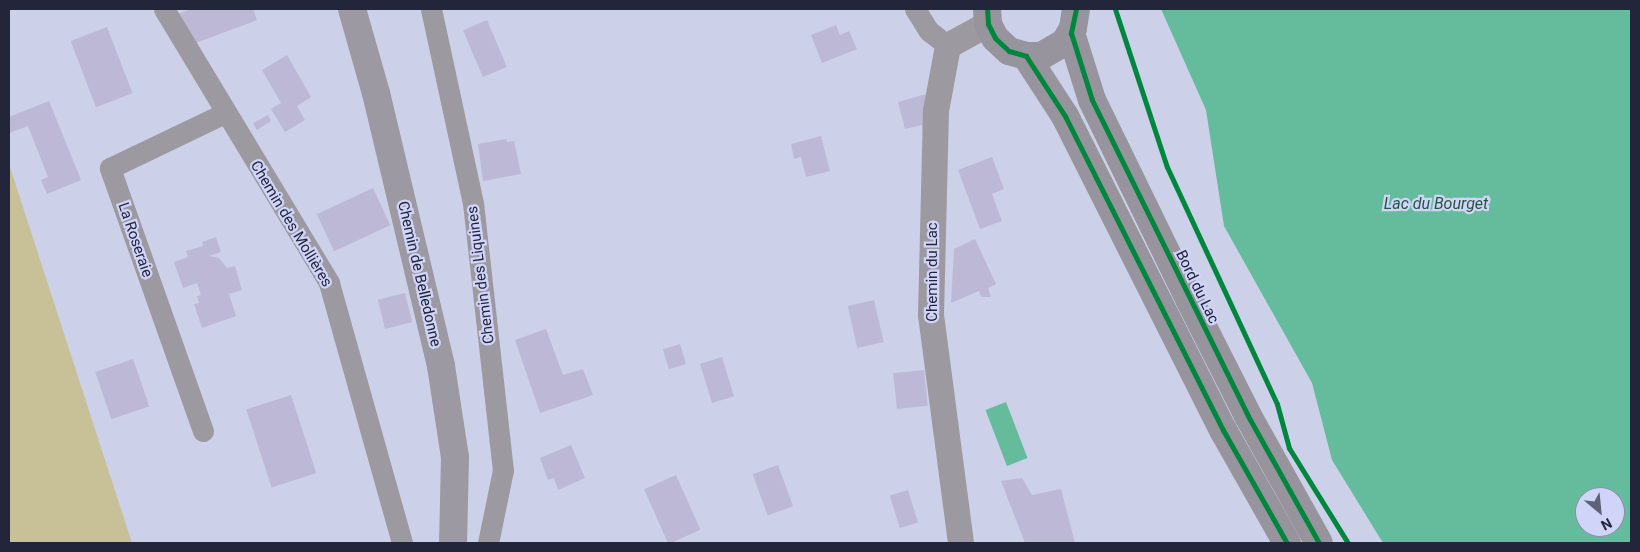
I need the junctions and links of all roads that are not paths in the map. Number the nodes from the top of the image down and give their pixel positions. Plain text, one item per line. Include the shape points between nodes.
1 (164, 9) edge
2 (352, 9) edge
3 (431, 9) edge
4 (915, 9) edge
5 (988, 16) edge
6 (1073, 21) edge
7 (948, 46) junction
8 (1026, 56) junction
9 (225, 113) junction
10 (203, 432) dead end
11 (402, 543) edge
12 (453, 543) edge
13 (488, 543) edge
14 (961, 543) edge
15 (1287, 543) edge
16 (1319, 543) edge

1 - 9 street, Chemin des Mollières
2 - 12 main road, Chemin de Belledonne via 376,93 441,366 455,457
3 - 13 street, Chemin des Liquines via 473,203 503,470
4 - 7 street via 928,31
5 - 7 street
5 - 8 main road via 995,38 1009,51
6 - 8 main road via 1053,51
6 - 16 main road, Bord du Lac via 1092,100 1190,301
7 - 14 street, Chemin du Lac via 936,112 931,315
8 - 15 main road via 1065,116 1223,430
9 - 10 street, La Roseraie via 110,168
9 - 11 street, Chemin des Mollières via 329,283

